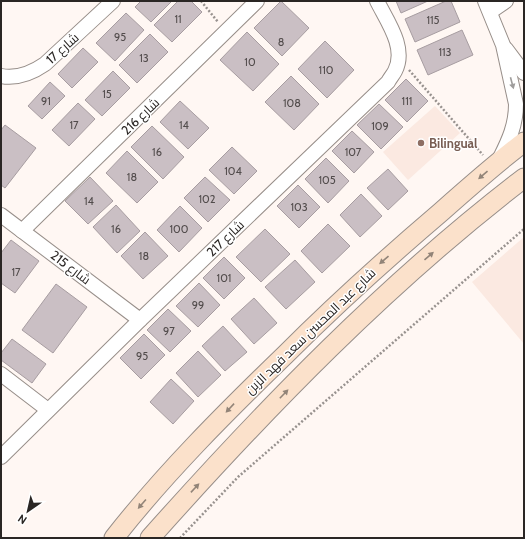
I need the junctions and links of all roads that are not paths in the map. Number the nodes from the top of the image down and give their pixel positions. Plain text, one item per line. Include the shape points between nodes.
1 (113, 1) edge
2 (257, 1) edge
3 (377, 1) edge
4 (506, 1) edge
5 (487, 7) edge
6 (503, 45) junction
7 (524, 73) edge
8 (1, 76) edge
9 (524, 142) edge
10 (496, 164) junction
11 (524, 178) edge
12 (1, 215) edge
13 (22, 231) junction
14 (140, 320) junction
15 (1, 374) edge
16 (48, 410) junction
17 (1, 457) edge
18 (114, 538) edge
19 (150, 538) edge

1 - 8 street, شارع 17 via 45,64 36,70 16,76
2 - 13 street, شارع 216
3 - 14 street, شارع 217 via 398,45 395,70 388,82
4 - 5 street
5 - 6 street
6 - 7 street
6 -> 10 street via 515,96 516,112 510,139
9 - 10 street, شارع عبد المحسن سعد فهد الزبن
10 -> 18 street, شارع عبد المحسن سعد فهد الزبن via 378,266 238,400
19 -> 11 street, شارع عبد المحسن سعد فهد الزبن via 320,358 426,258
12 - 13 street, شارع 215
13 - 14 street, شارع 215
14 - 16 street, شارع 217
15 - 16 street
16 - 17 street, شارع 217

